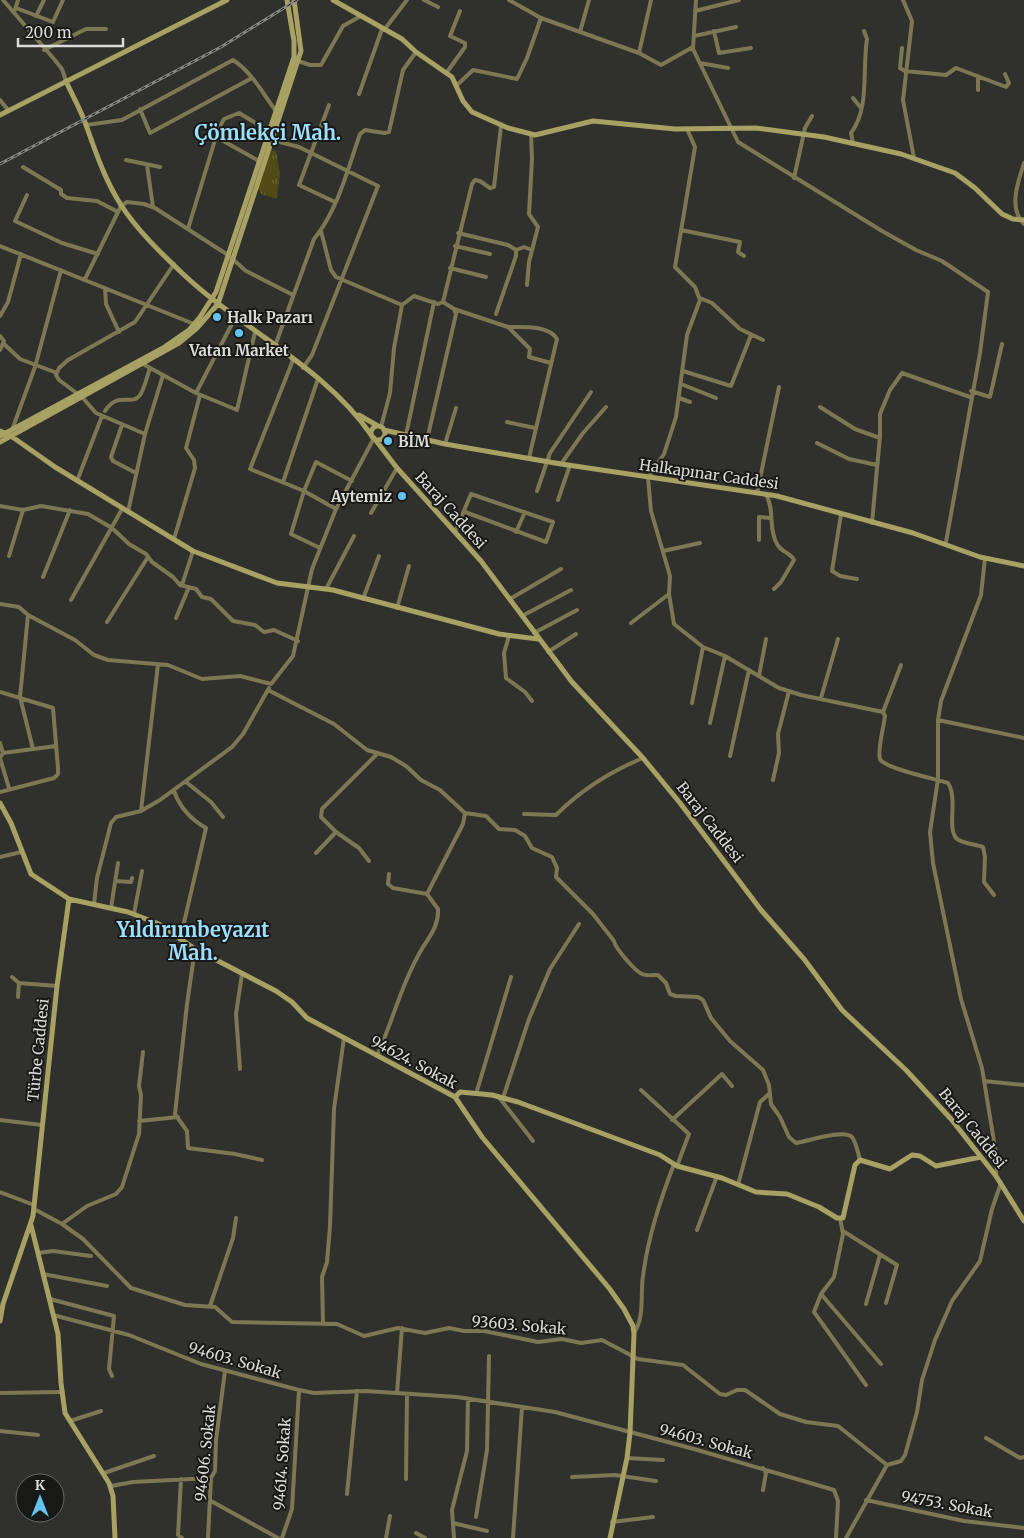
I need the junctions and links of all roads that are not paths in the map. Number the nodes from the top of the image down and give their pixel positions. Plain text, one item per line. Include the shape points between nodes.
1 (3, 0) edge
2 (18, 0) edge
3 (44, 0) edge
4 (62, 0) edge
5 (221, 0) edge
6 (227, 0) edge
7 (287, 0) edge
8 (294, 0) edge
9 (333, 0) edge
10 (407, 0) edge
11 (424, 0) edge
12 (508, 0) edge
13 (589, 0) edge
14 (652, 0) edge
15 (696, 0) edge
16 (739, 0) edge
17 (903, 0) edge
18 (438, 7) dead end
19 (16, 8) junction
20 (460, 11) dead end
21 (695, 11) junction
22 (15, 14) junction
23 (36, 16) junction
24 (361, 16) junction
25 (541, 18) junction
26 (182, 22) junction
27 (736, 27) dead end
28 (106, 29) dead end
29 (383, 29) junction
30 (864, 31) dead end
31 (580, 32) junction
32 (714, 32) junction
33 (694, 36) junction
34 (693, 47) junction
35 (751, 48) dead end
36 (902, 48) dead end
37 (44, 50) junction
38 (416, 52) junction
39 (639, 53) junction
40 (298, 61) junction
41 (700, 63) junction
42 (728, 68) dead end
43 (905, 71) junction
44 (447, 72) junction
45 (1005, 74) dead end
46 (978, 76) junction
47 (252, 78) junction
48 (66, 80) junction
49 (456, 86) junction
50 (978, 90) dead end
51 (359, 94) dead end
52 (853, 98) dead end
53 (0, 100) edge
54 (330, 105) dead end
55 (861, 108) junction
56 (140, 109) junction
57 (9, 110) junction
58 (276, 111) junction
59 (0, 115) edge
60 (812, 116) dead end
61 (86, 125) junction
62 (501, 126) junction
63 (687, 129) junction
64 (732, 130) junction
65 (270, 131) junction
66 (531, 134) junction
67 (805, 134) junction
68 (216, 137) junction
69 (272, 140) junction
70 (853, 143) junction
71 (311, 154) junction
72 (914, 158) junction
73 (126, 160) dead end
74 (259, 161) junction
75 (1024, 163) edge
76 (147, 164) junction
77 (23, 167) dead end
78 (160, 168) dead end
79 (347, 171) junction
80 (794, 178) junction
81 (27, 195) dead end
82 (335, 202) junction
83 (121, 206) junction
84 (153, 207) junction
85 (118, 212) junction
86 (1022, 220) edge
87 (1024, 224) edge
88 (188, 229) junction
89 (681, 230) junction
90 (321, 231) junction
91 (458, 233) junction
92 (0, 246) edge
93 (455, 246) junction
94 (516, 250) junction
95 (532, 250) junction
96 (22, 254) junction
97 (98, 254) junction
98 (490, 254) dead end
99 (744, 256) dead end
100 (230, 257) junction
101 (174, 264) junction
102 (450, 268) junction
103 (61, 270) junction
104 (486, 276) dead end
105 (85, 278) junction
106 (341, 280) junction
107 (527, 285) dead end
108 (105, 288) junction
109 (293, 294) junction
110 (211, 298) junction
111 (700, 298) junction
112 (434, 302) junction
113 (442, 302) junction
114 (218, 304) junction
115 (402, 305) junction
116 (146, 306) junction
117 (454, 309) junction
118 (496, 314) dead end
119 (0, 316) edge
120 (236, 318) junction
121 (194, 324) junction
122 (508, 327) junction
123 (119, 332) junction
124 (255, 332) junction
125 (752, 335) junction
126 (0, 336) edge
127 (763, 340) dead end
128 (4, 344) junction
129 (1002, 344) dead end
130 (275, 346) junction
131 (0, 350) edge
132 (293, 360) junction
133 (140, 363) junction
134 (551, 363) junction
135 (35, 365) junction
136 (150, 368) junction
137 (303, 368) junction
138 (683, 371) junction
139 (57, 373) junction
140 (163, 375) junction
141 (318, 379) junction
142 (681, 384) junction
143 (779, 387) dead end
144 (591, 392) dead end
145 (971, 392) junction
146 (198, 394) junction
147 (80, 395) junction
148 (970, 397) junction
149 (679, 398) junction
150 (716, 398) dead end
151 (690, 402) dead end
152 (606, 406) dead end
153 (820, 407) dead end
154 (456, 408) dead end
155 (105, 411) dead end
156 (357, 414) junction
157 (102, 416) junction
158 (507, 422) dead end
159 (122, 424) junction
160 (381, 428) junction
161 (535, 428) junction
162 (2, 433) edge
163 (11, 433) junction
164 (145, 434) junction
165 (406, 435) junction
166 (373, 437) junction
167 (880, 438) junction
168 (427, 440) junction
169 (0, 442) edge
170 (817, 443) dead end
171 (445, 444) junction
172 (529, 458) junction
173 (546, 461) junction
174 (561, 464) junction
175 (570, 465) junction
176 (877, 465) junction
177 (396, 468) junction
178 (136, 473) junction
179 (648, 478) junction
180 (77, 481) junction
181 (352, 481) junction
182 (283, 482) junction
183 (304, 491) junction
184 (537, 492) dead end
185 (757, 493) junction
186 (766, 495) junction
187 (558, 500) dead end
188 (0, 506) edge
189 (336, 509) junction
190 (23, 510) junction
191 (70, 510) junction
192 (125, 510) junction
193 (465, 512) junction
194 (524, 512) junction
195 (371, 513) dead end
196 (841, 514) junction
197 (770, 518) junction
198 (872, 523) junction
199 (112, 528) junction
200 (455, 532) junction
201 (516, 532) junction
202 (354, 536) dead end
203 (174, 539) junction
204 (759, 540) dead end
205 (946, 542) dead end
206 (700, 543) dead end
207 (320, 548) junction
208 (193, 551) junction
209 (663, 551) junction
210 (9, 556) dead end
211 (379, 556) dead end
212 (148, 557) junction
213 (985, 558) junction
214 (409, 566) dead end
215 (1024, 566) edge
216 (561, 569) dead end
217 (43, 576) dead end
218 (857, 578) dead end
219 (180, 585) junction
220 (189, 587) junction
221 (306, 588) junction
222 (326, 589) junction
223 (774, 589) dead end
224 (571, 590) dead end
225 (669, 594) junction
226 (364, 599) junction
227 (510, 599) junction
228 (71, 600) dead end
229 (0, 604) edge
230 (397, 608) junction
231 (577, 610) dead end
232 (28, 615) junction
233 (522, 616) junction
234 (176, 618) dead end
235 (107, 622) dead end
236 (630, 624) dead end
237 (534, 633) junction
238 (576, 634) dead end
239 (510, 636) junction
240 (538, 638) junction
241 (766, 639) dead end
242 (838, 639) dead end
243 (298, 641) junction
244 (703, 647) junction
245 (548, 652) junction
246 (725, 656) junction
247 (158, 664) junction
248 (901, 665) dead end
249 (749, 670) junction
250 (759, 676) junction
251 (271, 684) junction
252 (268, 690) junction
253 (789, 691) junction
254 (0, 692) edge
255 (20, 697) junction
256 (821, 698) junction
257 (532, 701) dead end
258 (692, 703) dead end
259 (883, 712) junction
260 (938, 720) junction
261 (710, 723) dead end
262 (1024, 738) edge
263 (0, 743) edge
264 (56, 746) junction
265 (33, 749) junction
266 (3, 753) junction
267 (378, 753) junction
268 (730, 756) dead end
269 (643, 758) junction
270 (773, 780) dead end
271 (938, 780) junction
272 (186, 782) junction
273 (9, 788) junction
274 (174, 791) junction
275 (0, 792) edge
276 (0, 803) edge
277 (141, 811) junction
278 (465, 813) junction
279 (524, 814) dead end
280 (223, 817) dead end
281 (336, 832) junction
282 (21, 852) junction
283 (316, 853) dead end
284 (0, 858) edge
285 (369, 861) dead end
286 (118, 863) dead end
287 (142, 871) dead end
288 (389, 874) dead end
289 (132, 878) dead end
290 (115, 881) junction
291 (427, 894) junction
292 (994, 895) dead end
293 (69, 899) junction
294 (94, 904) junction
295 (111, 908) junction
296 (134, 914) junction
297 (579, 924) dead end
298 (180, 940) junction
299 (195, 949) junction
300 (242, 974) junction
301 (12, 977) dead end
302 (512, 978) dead end
303 (19, 983) junction
304 (57, 986) junction
305 (18, 997) dead end
306 (344, 1038) junction
307 (143, 1052) dead end
308 (377, 1056) junction
309 (240, 1069) dead end
310 (984, 1081) junction
311 (1024, 1085) edge
312 (732, 1086) dead end
313 (641, 1090) dead end
314 (476, 1094) junction
315 (769, 1094) junction
316 (455, 1097) junction
317 (500, 1097) junction
318 (178, 1117) junction
319 (0, 1120) edge
320 (672, 1120) junction
321 (139, 1121) junction
322 (42, 1125) junction
323 (533, 1141) dead end
324 (981, 1157) junction
325 (262, 1160) dead end
326 (860, 1160) junction
327 (675, 1165) junction
328 (717, 1176) junction
329 (996, 1176) junction
330 (1001, 1183) junction
331 (738, 1185) junction
332 (0, 1192) edge
333 (34, 1207) junction
334 (236, 1218) dead end
335 (840, 1218) junction
336 (1024, 1221) edge
337 (31, 1224) junction
338 (62, 1224) junction
339 (697, 1230) dead end
340 (843, 1231) junction
341 (38, 1253) junction
342 (880, 1255) junction
343 (91, 1256) dead end
344 (43, 1274) junction
345 (107, 1286) dead end
346 (821, 1294) junction
347 (50, 1300) junction
348 (866, 1304) dead end
349 (886, 1304) dead end
350 (210, 1306) junction
351 (1, 1309) edge
352 (53, 1315) junction
353 (0, 1321) edge
354 (323, 1324) junction
355 (402, 1328) junction
356 (111, 1330) junction
357 (634, 1334) junction
358 (489, 1356) dead end
359 (633, 1357) junction
360 (881, 1364) dead end
361 (225, 1371) junction
362 (112, 1376) dead end
363 (866, 1385) dead end
364 (300, 1390) junction
365 (356, 1391) junction
366 (62, 1392) junction
367 (0, 1393) edge
368 (396, 1393) junction
369 (407, 1394) junction
370 (468, 1399) junction
371 (487, 1402) junction
372 (522, 1407) junction
373 (101, 1411) dead end
374 (69, 1421) junction
375 (0, 1431) edge
376 (630, 1433) junction
377 (38, 1435) dead end
378 (986, 1438) dead end
379 (154, 1456) dead end
380 (1024, 1456) edge
381 (627, 1458) junction
382 (663, 1460) dead end
383 (887, 1465) junction
384 (763, 1468) junction
385 (104, 1473) junction
386 (572, 1477) dead end
387 (623, 1477) junction
388 (211, 1478) junction
389 (181, 1479) junction
390 (406, 1479) dead end
391 (656, 1481) dead end
392 (110, 1486) junction
393 (763, 1490) dead end
394 (347, 1494) dead end
395 (866, 1500) junction
396 (211, 1501) junction
397 (390, 1516) dead end
398 (476, 1517) dead end
399 (653, 1517) dead end
400 (453, 1522) junction
401 (612, 1522) junction
402 (1024, 1528) edge
403 (487, 1531) dead end
404 (416, 1533) dead end
405 (114, 1538) edge
406 (182, 1538) edge
407 (208, 1538) edge
408 (278, 1538) edge
409 (282, 1538) edge
410 (386, 1538) edge
411 (425, 1538) edge
412 (454, 1538) edge
413 (513, 1538) edge
414 (610, 1538) edge
415 (836, 1538) edge
416 (846, 1538) edge

1 - 22 street
2 - 19 street
3 - 23 street
4 - 23 street via 53,22
5 - 26 street
6 - 26 street
7 - 58 street via 294,57
8 - 40 street via 301,51
9 - 24 street
10 - 29 street
11 - 18 street
12 - 25 street
13 - 31 street
14 - 39 street
15 - 21 street
16 - 21 street
17 - 43 street via 912,21
19 - 22 street
19 - 23 street
20 - 44 street via 450,36 465,43 465,47
21 - 33 street
22 - 37 street
24 - 29 street
24 - 40 street via 343,26 321,65
25 - 31 street
25 - 49 street via 517,79 473,70
26 - 48 street
27 - 32 street
28 - 37 street via 86,29
29 - 38 street via 402,39
29 - 51 street
30 - 55 street via 867,39
31 - 39 street
32 - 33 street
32 - 35 street via 719,53
33 - 34 street
34 - 39 street via 661,65
34 - 41 street
36 - 43 street via 900,68
37 - 48 street via 62,69
38 - 44 street
38 - 79 street via 403,70 389,132 365,130 360,134
40 - 69 street
41 - 42 street
41 - 64 street
43 - 46 street via 946,76 956,68
43 - 72 street via 903,100
44 - 49 street
45 - 46 street via 1006,87
46 - 50 street
47 - 56 street via 233,60
47 - 56 street via 150,133
47 - 58 street
48 - 57 street
48 - 61 street
49 - 62 street via 462,102 472,112
52 - 55 street
53 - 57 street
54 - 71 street
55 - 70 street via 851,133
56 - 61 street via 122,120
57 - 59 street
58 - 65 street
60 - 67 street
61 - 83 street via 100,166
62 - 66 street
62 - 91 street via 494,186 490,188 475,180
63 - 64 street
63 - 66 street via 593,121
63 - 89 street via 695,147
64 - 67 street via 756,128
64 - 80 street via 738,142
65 - 68 street via 239,113 224,119
65 - 74 street
66 - 95 street via 529,214 538,227
67 - 70 street
67 - 80 street
68 - 74 street
68 - 88 street
69 - 71 street via 299,147
69 - 100 street
70 - 72 street
71 - 79 street
71 - 82 street via 299,185
72 - 86 street via 955,173 1002,214
73 - 76 street
74 - 100 street
75 - 86 street via 1015,202
76 - 78 street
76 - 84 street
77 - 85 street via 61,190 67,198 98,201
79 - 82 street
79 - 106 street via 378,186
80 - 145 street via 916,250 942,261 988,292 980,354
81 - 97 street via 15,221
82 - 90 street
83 - 84 street via 127,202
83 - 85 street
83 - 101 street
84 - 88 street
85 - 97 street
86 - 87 street
88 - 100 street
89 - 99 street via 740,242 738,252
89 - 111 street via 675,267 695,287
90 - 106 street via 331,270
90 - 109 street via 314,239
91 - 93 street
91 - 94 street via 508,245
92 - 96 street
93 - 98 street
93 - 102 street
94 - 95 street via 524,247
94 - 118 street
95 - 107 street
96 - 103 street
96 - 119 street via 8,302
97 - 105 street
100 - 109 street via 246,271
100 - 110 street
100 - 114 street
101 - 110 street
101 - 116 street
102 - 104 street
102 - 113 street
103 - 105 street
103 - 135 street
105 - 108 street
106 - 115 street
106 - 137 street via 312,355
108 - 116 street
108 - 123 street via 106,304
109 - 130 street
110 - 114 street
110 - 121 street
111 - 125 street via 712,303 740,329
111 - 138 street via 687,335
112 - 113 street
112 - 115 street via 414,296
112 - 165 street
113 - 117 street
114 - 120 street
114 - 133 street via 179,343
115 - 160 street via 390,394
116 - 121 street
116 - 123 street via 135,322
117 - 122 street
117 - 168 street via 456,314
120 - 124 street
120 - 146 street
121 - 133 street
122 - 134 street via 530,349 529,357
122 - 134 street via 532,327 555,336
123 - 139 street via 68,360
124 - 130 street
124 - 146 street via 238,410
125 - 127 street
125 - 138 street via 731,386
126 - 128 street
128 - 131 street
128 - 135 street via 20,359
129 - 145 street via 990,397
130 - 132 street
132 - 137 street
132 - 182 street via 250,469
133 - 136 street
133 - 147 street
134 - 161 street
135 - 139 street
135 - 163 street
136 - 140 street
136 - 155 street via 139,396 134,400 110,402
137 - 141 street
138 - 142 street
139 - 147 street via 59,380
140 - 146 street
140 - 164 street
141 - 156 street
141 - 182 street
142 - 149 street
142 - 150 street
143 - 185 street
144 - 173 street
145 - 148 street
146 - 203 street via 186,448 195,468
147 - 157 street
147 - 163 street
148 - 167 street via 902,373 890,390 880,414
148 - 205 street
149 - 151 street
149 - 179 street via 664,454
152 - 174 street
153 - 167 street via 855,429
154 - 171 street
156 - 160 street, Halkapınar Caddesi
156 - 166 street, Baraj Caddesi
157 - 159 street
157 - 180 street
158 - 161 street
159 - 164 street
159 - 178 street via 111,457
160 - 165 street, Halkapınar Caddesi
160 - 166 street via 372,430
160 - 166 street via 381,438
161 - 172 street
162 - 163 street
163 - 169 street
163 - 180 street
164 - 178 street
165 - 168 street, Halkapınar Caddesi
166 - 177 street, Baraj Caddesi
166 - 181 street
167 - 176 street
168 - 171 street, Halkapınar Caddesi
170 - 176 street via 849,459
171 - 172 street, Halkapınar Caddesi
172 - 173 street, Halkapınar Caddesi
173 - 174 street, Halkapınar Caddesi
173 - 184 street
174 - 175 street, Halkapınar Caddesi
175 - 179 street, Halkapınar Caddesi
175 - 187 street
176 - 198 street
177 - 195 street
177 - 200 street, Baraj Caddesi
178 - 192 street
179 - 185 street, Halkapınar Caddesi
179 - 209 street via 648,494
180 - 192 street
181 - 183 street via 316,462
181 - 189 street
182 - 183 street
183 - 189 street
183 - 207 street via 291,534
185 - 186 street, Halkapınar Caddesi
186 - 196 street, Halkapınar Caddesi
186 - 197 street via 770,501
188 - 190 street
189 - 207 street
190 - 191 street via 41,506
190 - 210 street
191 - 199 street via 88,514
191 - 217 street
192 - 199 street
192 - 203 street
193 - 194 street via 471,494
193 - 200 street
193 - 201 street
194 - 201 street
194 - 201 street via 553,522 546,542
196 - 198 street, Halkapınar Caddesi
196 - 218 street via 832,571 840,576
197 - 204 street via 759,517
197 - 223 street via 776,544 794,560 782,582
198 - 213 street, Halkapınar Caddesi via 913,533
199 - 212 street
199 - 228 street
200 - 227 street, Baraj Caddesi
202 - 222 street
203 - 208 street
206 - 209 street
207 - 221 street
208 - 219 street
208 - 221 street via 277,583
209 - 225 street via 670,576
211 - 226 street
212 - 219 street
212 - 235 street
213 - 215 street, Halkapınar Caddesi
213 - 260 street via 981,595 941,700
214 - 230 street
216 - 227 street
219 - 220 street
220 - 234 street
220 - 243 street via 211,598 234,620 254,625 264,632 274,630
221 - 222 street
221 - 243 street
222 - 226 street
224 - 233 street
225 - 236 street
225 - 244 street via 674,624
226 - 230 street
227 - 233 street, Baraj Caddesi
229 - 232 street via 19,607
230 - 239 street
231 - 237 street
232 - 247 street via 102,658
232 - 255 street
233 - 237 street, Baraj Caddesi
237 - 240 street, Baraj Caddesi
238 - 245 street
239 - 240 street
239 - 257 street via 504,653 506,678
240 - 245 street, Baraj Caddesi
241 - 250 street
242 - 256 street
243 - 251 street via 293,656
244 - 246 street
244 - 258 street
245 - 269 street, Baraj Caddesi
246 - 249 street
246 - 261 street
247 - 251 street via 178,668 202,679 240,676
247 - 277 street
248 - 259 street
249 - 250 street
249 - 268 street
250 - 253 street
251 - 252 street
252 - 267 street via 314,712 367,750
252 - 272 street via 232,747
253 - 256 street
253 - 270 street via 778,728 779,753
254 - 255 street
255 - 264 street via 53,708
255 - 265 street
256 - 259 street
259 - 271 street via 879,758 883,764
260 - 262 street
260 - 271 street
263 - 266 street
264 - 265 street
264 - 273 street via 57,776
265 - 266 street
266 - 273 street via 0,758
267 - 278 street via 406,766
267 - 281 street via 322,810 321,817
269 - 279 street via 601,778 556,815
269 - 324 street, Baraj Caddesi via 842,1010 915,1079
271 - 292 street via 948,782 951,787 956,838 983,848 984,882
271 - 310 street via 930,832 933,863 962,1000
272 - 274 street
272 - 280 street via 211,802
273 - 275 street
274 - 277 street
274 - 298 street via 185,813 206,828
276 - 282 street via 11,822
277 - 294 street via 116,817 111,823
278 - 291 street via 463,824
278 - 315 street via 486,816 499,828 515,830 525,836 532,848 552,857 557,868 556,877 593,914 615,946 642,974 658,975 670,994 703,1000 711,1018 730,1041 763,1070
281 - 283 street
281 - 285 street via 359,848
282 - 284 street
282 - 293 street via 33,876
286 - 290 street
287 - 296 street
288 - 291 street via 387,880 393,888
289 - 290 street via 131,882
290 - 295 street
291 - 308 street via 438,909 436,926 402,987
293 - 294 street, 94624. Sokak
293 - 304 street, Türbe Caddesi
294 - 295 street, 94624. Sokak
295 - 296 street, 94624. Sokak
296 - 298 street, 94624. Sokak via 159,924
297 - 317 street via 550,968
298 - 299 street, 94624. Sokak
299 - 300 street, 94624. Sokak
299 - 318 street via 175,1114
300 - 306 street, 94624. Sokak via 276,991 307,1018
300 - 309 street via 236,1014
301 - 303 street
302 - 314 street
303 - 304 street
303 - 305 street
304 - 322 street, Türbe Caddesi
306 - 308 street, 94624. Sokak
306 - 354 street via 332,1134 330,1226 327,1262 322,1277
307 - 321 street
308 - 316 street, 94624. Sokak
310 - 311 street
310 - 329 street via 997,1160
312 - 320 street via 722,1074
313 - 320 street
314 - 316 street via 460,1092
314 - 317 street
315 - 326 street via 789,1137 796,1143 838,1133 849,1135 854,1139
315 - 331 street via 760,1102
316 - 357 street, 94624. Sokak via 482,1137 609,1288 633,1326
317 - 323 street
317 - 327 street via 660,1155
318 - 321 street
318 - 325 street via 187,1132 188,1148
319 - 322 street
320 - 327 street via 689,1134
321 - 338 street via 122,1187 116,1194 87,1206
322 - 333 street, Türbe Caddesi
324 - 326 street via 936,1166 912,1155 890,1169
324 - 329 street, Baraj Caddesi
326 - 335 street via 855,1165 843,1218
327 - 328 street
327 - 357 street via 655,1215 642,1278 639,1326
328 - 331 street
328 - 339 street
329 - 330 street, Baraj Caddesi
330 - 336 street, Baraj Caddesi
330 - 383 street via 980,1261 952,1301 935,1340 903,1459
331 - 335 street via 756,1192 787,1194
332 - 333 street
333 - 337 street, Türbe Caddesi
333 - 338 street
334 - 350 street via 233,1238
335 - 340 street
337 - 341 street
337 - 351 street, Türbe Caddesi
338 - 350 street via 88,1244 131,1288 185,1305
340 - 342 street
340 - 346 street via 834,1277
341 - 343 street via 53,1251
341 - 344 street
342 - 348 street
342 - 349 street via 897,1265
344 - 345 street
344 - 347 street
346 - 360 street
346 - 363 street via 814,1312
347 - 352 street
347 - 356 street via 113,1314
350 - 354 street, 93603. Sokak via 218,1308 228,1321 238,1323
351 - 353 street, Türbe Caddesi
352 - 356 street, 94603. Sokak
352 - 366 street via 59,1338
354 - 355 street, 93603. Sokak via 341,1325 364,1336
355 - 359 street, 93603. Sokak via 425,1333 446,1328 484,1331 538,1342 602,1340
355 - 368 street
356 - 361 street, 94603. Sokak
356 - 362 street
357 - 359 street, 94624. Sokak
358 - 371 street
359 - 376 street, 94624. Sokak
359 - 383 street, 93603. Sokak via 683,1365 720,1394 748,1391 780,1414 806,1422 838,1426
361 - 364 street, 94603. Sokak
361 - 388 street, 94606. Sokak via 215,1471
364 - 365 street, 94603. Sokak via 314,1393
364 - 409 street, 94614. Sokak via 292,1510
365 - 368 street, 94603. Sokak
365 - 394 street
366 - 367 street
366 - 374 street
368 - 369 street, 94603. Sokak
369 - 370 street, 94603. Sokak
369 - 390 street
370 - 371 street, 94603. Sokak
370 - 400 street via 467,1451 454,1498
371 - 372 street, 94603. Sokak
371 - 398 street via 487,1455
372 - 376 street, 94603. Sokak via 566,1415
372 - 413 street
373 - 374 street
374 - 385 street
375 - 377 street
376 - 381 street, 94624. Sokak
376 - 384 street, 94603. Sokak
378 - 380 street via 1020,1458
379 - 385 street
381 - 382 street
381 - 387 street, 94624. Sokak
383 - 395 street
384 - 393 street via 766,1473
384 - 415 street, 94603. Sokak via 834,1490 838,1501
385 - 392 street
386 - 387 street
387 - 391 street
387 - 401 street, 94624. Sokak
388 - 389 street
388 - 396 street, 94606. Sokak
389 - 392 street
389 - 406 street via 178,1535
392 - 405 street
395 - 402 street, 94753. Sokak via 964,1521
395 - 416 street
396 - 407 street, 94606. Sokak
396 - 408 street
397 - 410 street
399 - 401 street
400 - 403 street
400 - 412 street
401 - 414 street, 94624. Sokak
404 - 411 street

